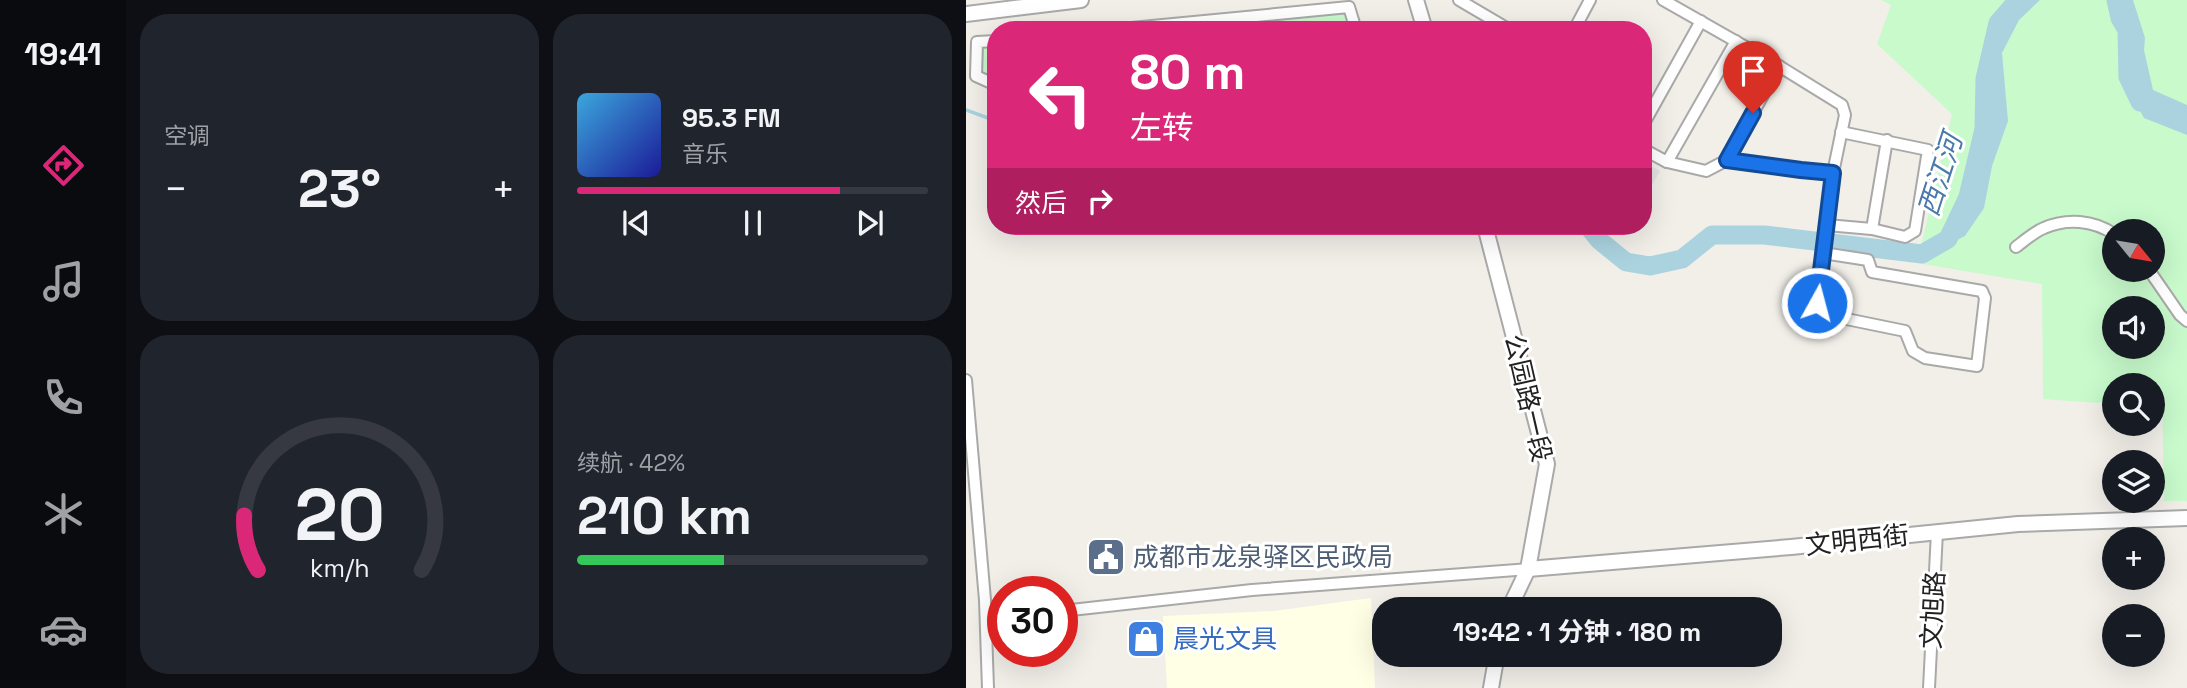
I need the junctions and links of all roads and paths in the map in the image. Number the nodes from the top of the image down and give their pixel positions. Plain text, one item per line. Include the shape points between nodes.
1 (1081, 0) edge
2 (1416, 0) edge
3 (1459, 0) edge
4 (1590, 0) edge
5 (1662, 0) edge
6 (966, 13) edge
7 (1204, 21) edge
8 (1353, 21) edge
9 (1422, 21) edge
10 (1495, 21) edge
11 (1579, 21) edge
12 (1700, 21) junction
13 (987, 41) edge
14 (1736, 41) junction
15 (1779, 66) junction
16 (987, 81) edge
17 (1652, 109) edge
18 (1841, 132) junction
19 (1887, 140) junction
20 (1652, 154) edge
21 (1727, 160) junction
22 (1667, 162) junction
23 (1833, 173) junction
24 (2102, 228) edge
25 (1872, 229) junction
26 (1826, 230) junction
27 (1487, 235) edge
28 (2015, 247) dead end
29 (1824, 251) junction
30 (2157, 282) edge
31 (2187, 321) edge
32 (966, 380) edge
33 (967, 396) edge
34 (2187, 518) edge
35 (1937, 532) junction
36 (1528, 569) junction
37 (1515, 597) edge
38 (1078, 609) edge
39 (986, 620) joint
40 (1495, 667) edge
41 (988, 688) edge
42 (1491, 688) edge
43 (1929, 688) edge

1 - 6 street
2 - 9 street
3 - 10 street
4 - 11 street
5 - 12 street
7 - 8 street via 1349,7
12 - 14 street
12 - 17 street
13 - 16 street via 977,42 976,76
14 - 15 street
14 - 22 street
15 - 18 street via 1842,105
15 - 21 street
18 - 19 street
18 - 23 street
19 - 25 street
19 - 25 street via 1928,150 1915,231 1905,237
20 - 22 street
21 - 22 street via 1706,171
21 - 23 street
23 - 26 street
24 - 28 street via 2074,220 2043,228
25 - 26 street
26 - 29 street
27 - 36 street, 公园路一段 via 1547,464
29 - 29 street via 1817,303 1827,315 1905,331 1913,351 1925,358 1977,366 1982,291 1872,272 1868,260
30 - 31 street
32 - 33 street
33 - 39 street
34 - 35 street, 文明西街
35 - 36 street, 文明西街
35 - 43 street, 文旭路
36 - 37 street, 公园路一段
36 - 38 street via 1252,590
39 - 41 street
40 - 42 street

